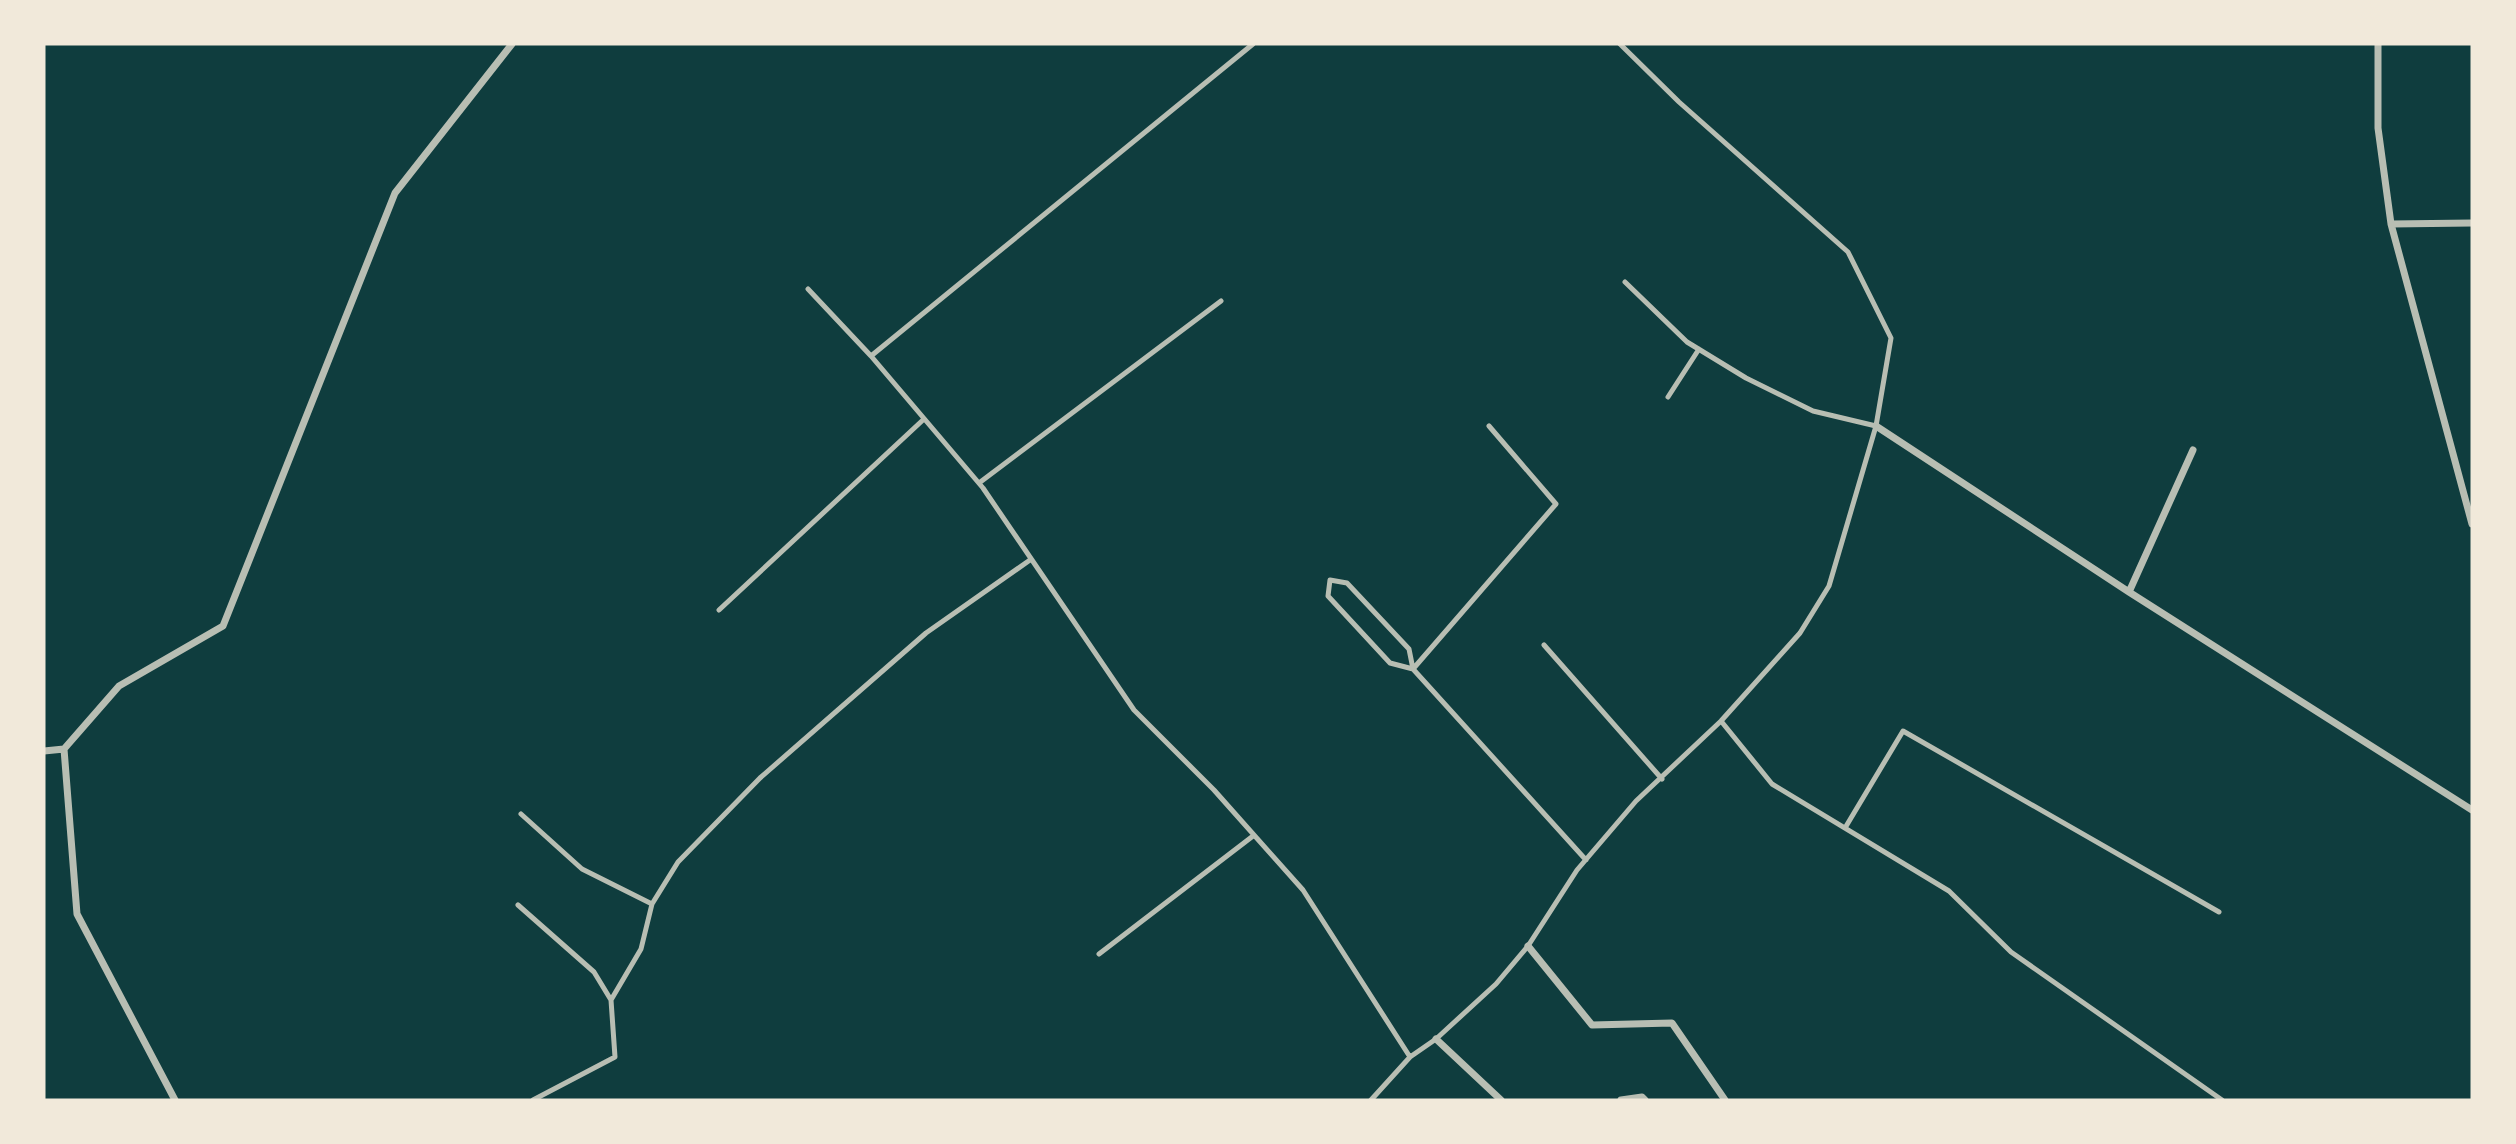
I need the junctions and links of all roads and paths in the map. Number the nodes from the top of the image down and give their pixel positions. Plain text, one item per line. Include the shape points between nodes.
1 (512, 44) edge
2 (1253, 44) edge
3 (1620, 44) edge
4 (2378, 44) edge
5 (2472, 223) edge
6 (2391, 224) junction
7 (1625, 282) dead end
8 (808, 289) dead end
9 (1221, 301) dead end
10 (1699, 349) junction
11 (870, 356) junction
12 (1668, 397) dead end
13 (923, 419) junction
14 (1489, 426) dead end
15 (1876, 426) junction
16 (2193, 450) dead end
17 (979, 484) junction
18 (2468, 494) edge
19 (2472, 524) edge
20 (1030, 560) junction
21 (2129, 592) junction
22 (719, 610) dead end
23 (1544, 645) dead end
24 (1413, 669) junction
25 (1721, 721) junction
26 (64, 749) junction
27 (44, 751) edge
28 (1662, 779) junction
29 (2472, 810) edge
30 (521, 814) dead end
31 (1845, 828) junction
32 (1254, 836) junction
33 (1586, 860) junction
34 (652, 904) junction
35 (518, 905) dead end
36 (2219, 912) dead end
37 (1528, 946) junction
38 (1099, 954) dead end
39 (611, 1000) junction
40 (1436, 1039) junction
41 (1410, 1057) junction
42 (176, 1100) edge
43 (533, 1100) edge
44 (1371, 1100) edge
45 (1501, 1100) edge
46 (1621, 1100) edge
47 (1645, 1100) edge
48 (1726, 1100) edge
49 (2222, 1100) edge

1 - 26 street via 395,193 223,626 119,686
2 - 11 lane
3 - 15 lane via 1848,252 1891,338
4 - 6 street via 2378,128
5 - 6 street
6 - 18 street
7 - 10 lane
8 - 11 lane
9 - 17 lane
10 - 12 lane
10 - 15 lane via 1813,411
11 - 13 lane
13 - 17 lane
13 - 22 lane
14 - 24 lane via 1556,504
15 - 21 street
15 - 25 lane via 1829,586 1800,633
16 - 21 street
17 - 20 lane
18 - 19 street
20 - 32 lane via 1134,710
20 - 34 lane via 926,633 760,778 678,862
21 - 29 street
23 - 28 lane
24 - 24 lane via 1390,663 1328,596 1330,580 1347,583 1409,649
24 - 33 lane
25 - 28 lane
25 - 31 lane via 1772,784
26 - 27 street
26 - 42 street via 77,914
28 - 33 lane via 1636,801
30 - 34 lane via 582,869
31 - 36 lane via 1903,731
31 - 49 lane via 1949,891 2011,952
32 - 38 lane
32 - 41 lane via 1303,890
33 - 37 lane
34 - 39 lane via 641,948
35 - 39 lane via 594,972
37 - 40 lane via 1496,984
37 - 48 street via 1592,1026 1672,1023
39 - 43 lane via 615,1057
40 - 41 lane
40 - 45 street
41 - 44 lane
46 - 47 street

